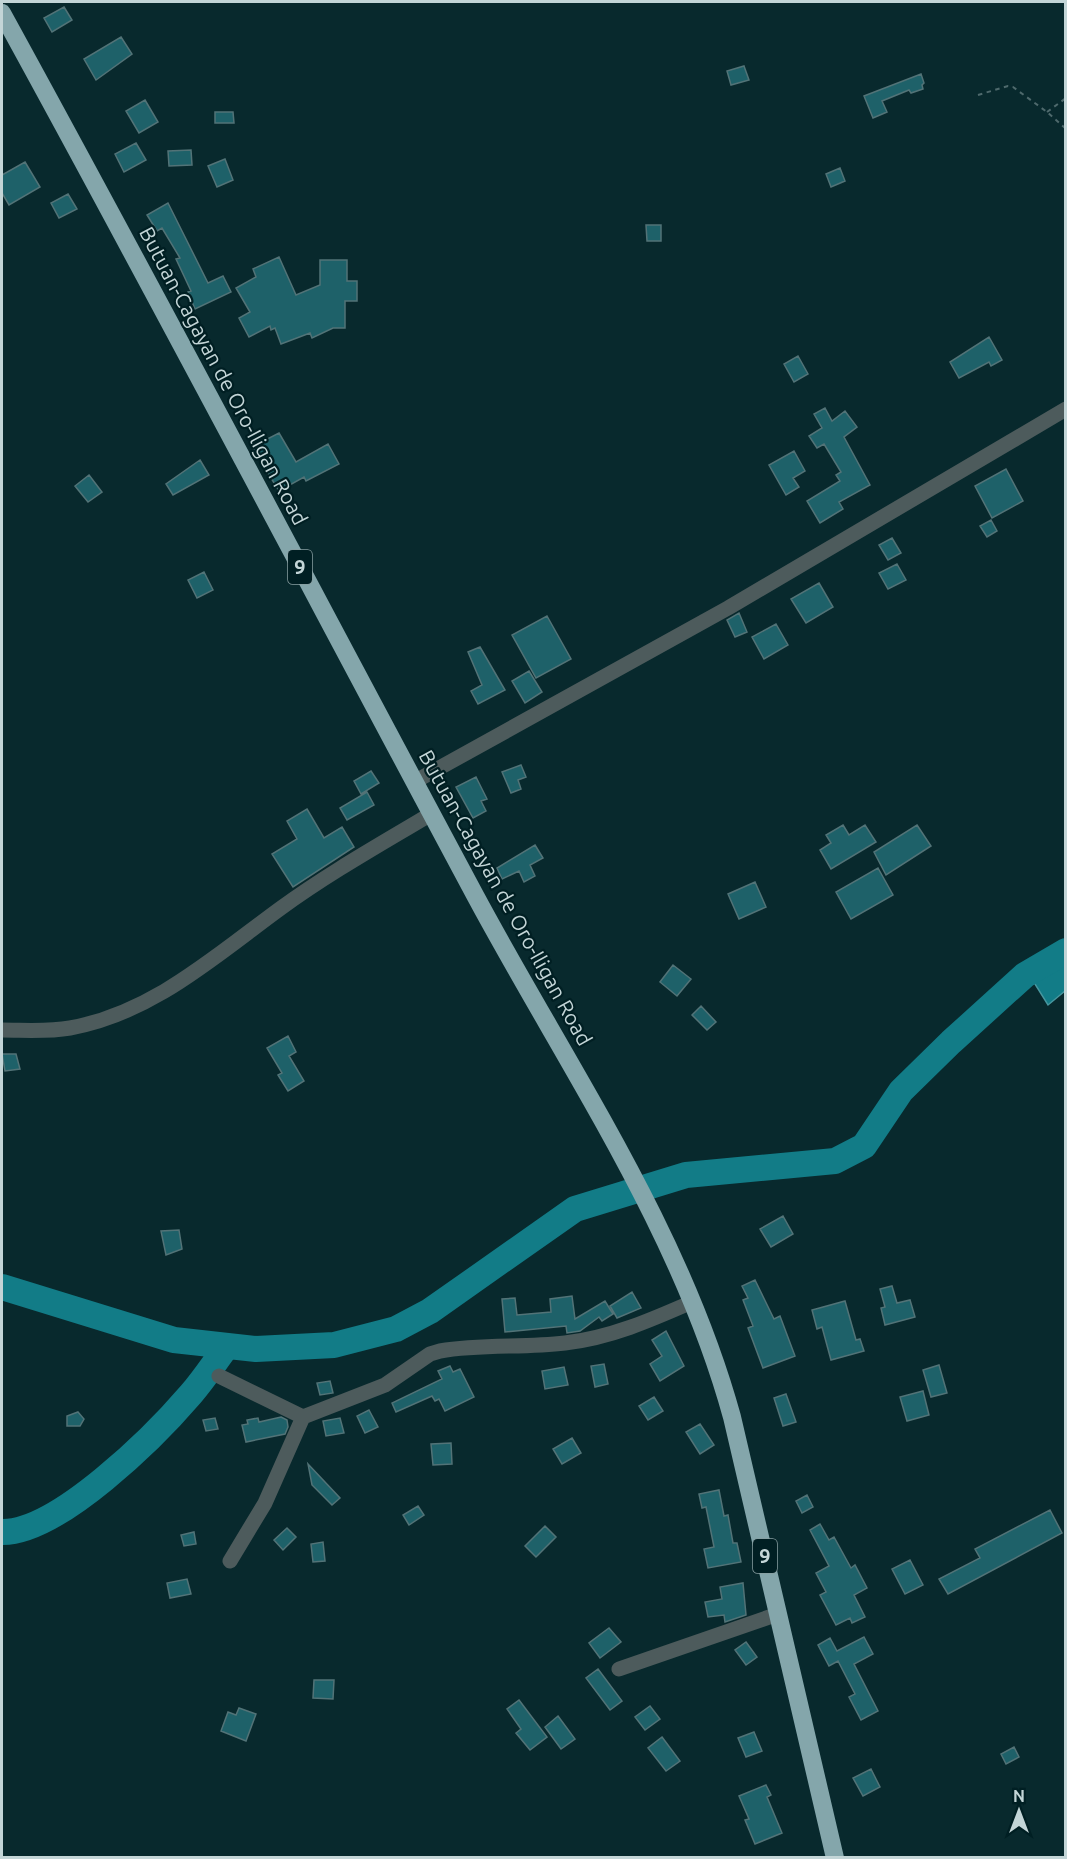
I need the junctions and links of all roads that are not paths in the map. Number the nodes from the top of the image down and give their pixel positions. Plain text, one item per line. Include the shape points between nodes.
1 (2, 13) edge
2 (1065, 409) edge
3 (414, 782) junction
4 (431, 814) junction
5 (2, 1030) edge
6 (692, 1302) junction
7 (219, 1376) dead end
8 (303, 1417) junction
9 (230, 1561) dead end
10 (778, 1614) junction
11 (619, 1669) dead end
12 (835, 1857) edge

1 - 3 highway, Butuan-Cagayan de Oro-Iligan Road / 9
2 - 3 street via 728,608
3 - 4 highway, Butuan-Cagayan de Oro-Iligan Road / 9
4 - 5 street via 282,907 186,979 137,1006 72,1027
4 - 6 highway, Butuan-Cagayan de Oro-Iligan Road / 9 via 511,963 603,1119 677,1261
6 - 8 street via 644,1323 591,1339 440,1351 385,1385
6 - 10 highway, Butuan-Cagayan de Oro-Iligan Road / 9 via 716,1357
7 - 8 street
8 - 9 street via 266,1503
10 - 11 street
10 - 12 highway, Butuan-Cagayan de Oro-Iligan Road / 9

